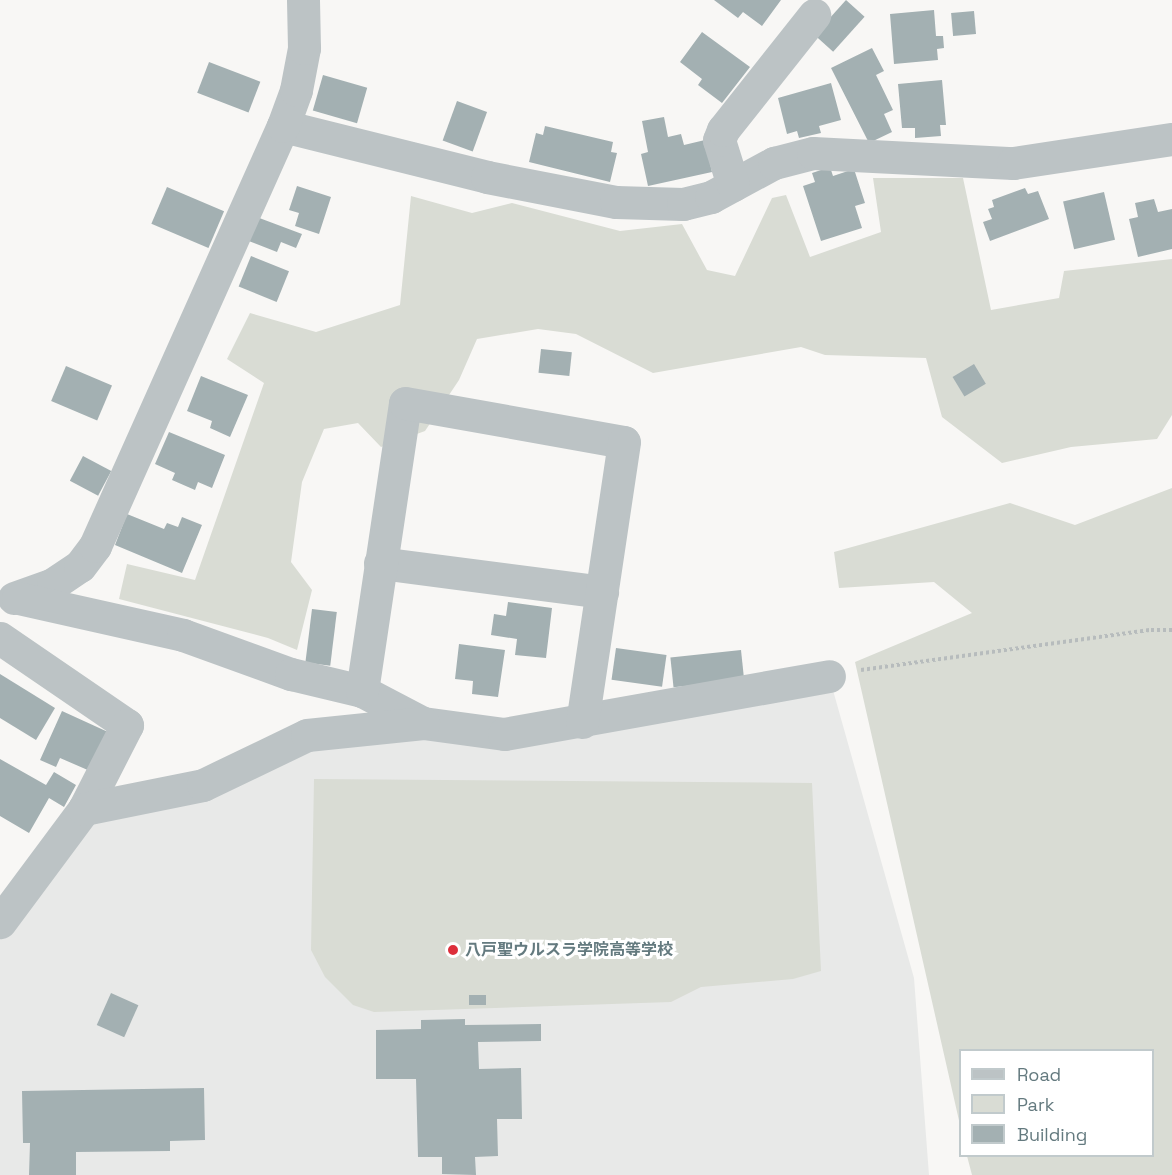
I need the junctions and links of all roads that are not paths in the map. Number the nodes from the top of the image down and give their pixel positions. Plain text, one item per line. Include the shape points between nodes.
1 (303, 0) edge
2 (814, 15) dead end
3 (283, 126) junction
4 (1172, 139) edge
5 (732, 185) junction
6 (380, 562) junction
7 (602, 592) junction
8 (9, 599) edge
9 (0, 638) edge
10 (830, 676) road end
11 (362, 691) junction
12 (582, 722) junction
13 (423, 723) junction
14 (84, 809) junction
15 (0, 922) edge

1 - 3 street via 304,48 296,90
2 - 5 street via 723,130 719,140
3 - 5 street via 487,177 616,202 683,204 711,197
3 - 8 street via 96,546 80,566 53,584
4 - 5 street via 1013,163 813,153 774,163
6 - 7 street
6 - 7 street via 405,403 624,442
6 - 11 street
7 - 12 street
8 - 11 street via 183,635 291,674
9 - 14 street via 127,725
10 - 12 street
11 - 13 street
12 - 13 street via 504,734
13 - 14 street via 307,735 203,785
14 - 15 street

